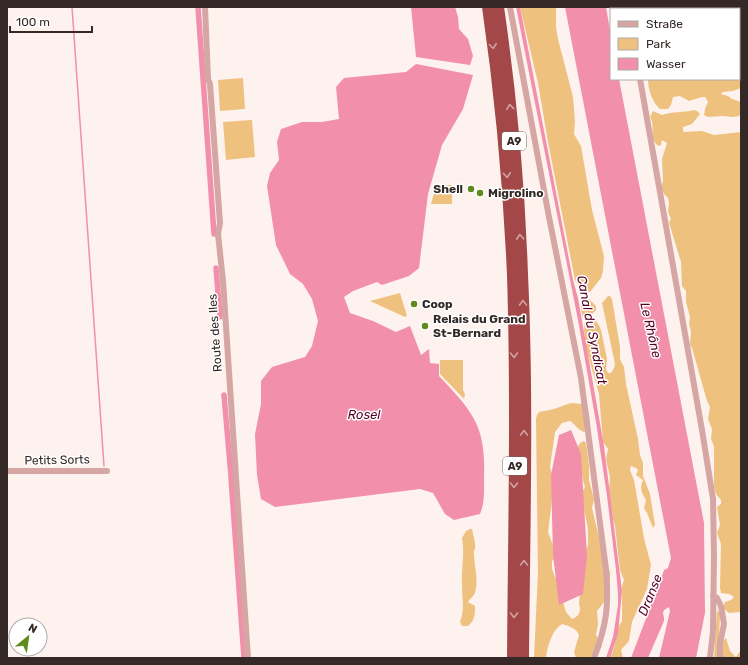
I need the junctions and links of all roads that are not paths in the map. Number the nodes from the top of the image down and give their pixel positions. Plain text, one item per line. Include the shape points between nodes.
1 (205, 7) edge
2 (488, 7) edge
3 (498, 7) edge
4 (510, 7) edge
5 (640, 80) edge
6 (107, 471) dead end
7 (7, 472) edge
8 (713, 596) junction
9 (248, 658) edge
10 (513, 658) edge
11 (523, 658) edge
12 (594, 658) edge
13 (710, 658) edge
14 (720, 658) edge

1 - 9 street, Route des Iles
2 -> 10 highway, A9 via 504,137 513,274
11 -> 3 highway, A9 via 522,276 514,146
4 - 12 street via 585,401 608,593 607,615
5 - 8 street via 713,499
6 - 7 street, Petits Sorts
8 - 13 street
8 - 14 street via 721,606 724,624

